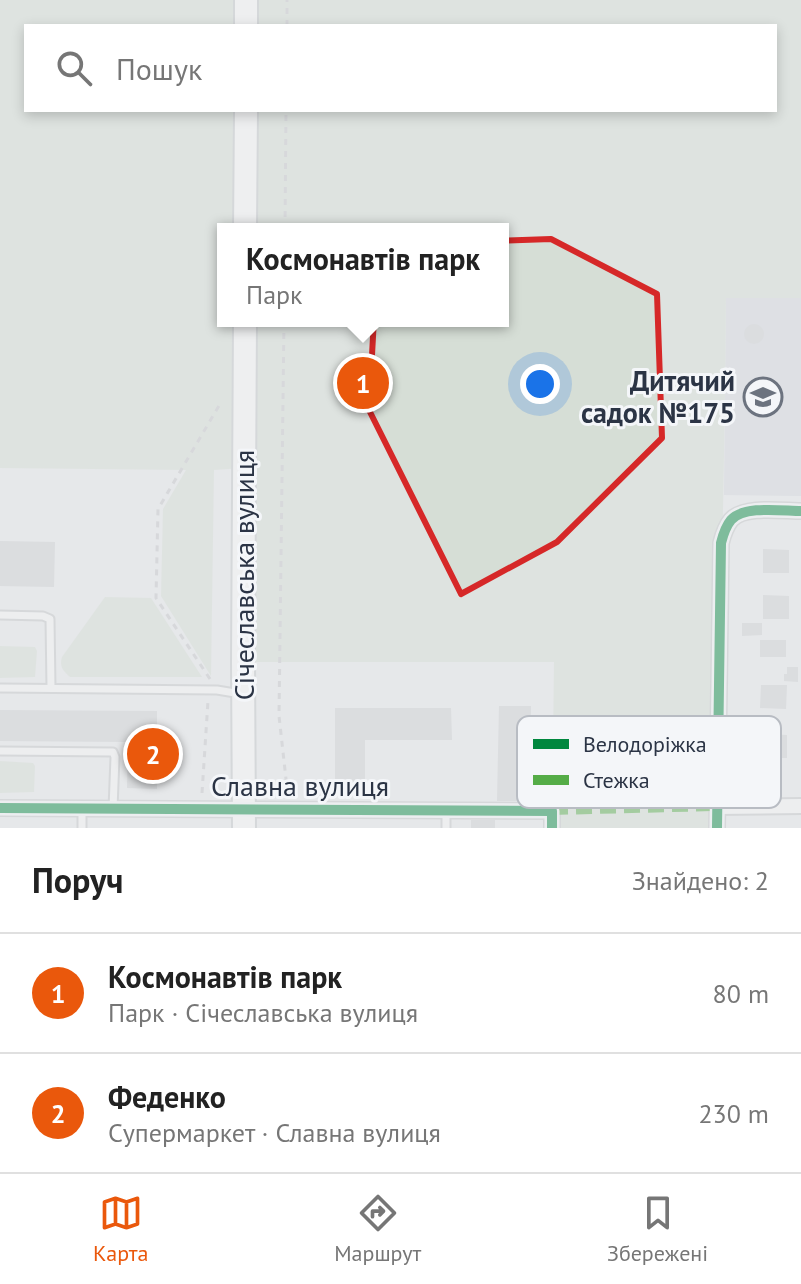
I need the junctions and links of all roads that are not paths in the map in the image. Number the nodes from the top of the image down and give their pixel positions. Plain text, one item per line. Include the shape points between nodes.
1 (246, 0) edge
2 (246, 24) edge
3 (246, 112) edge
4 (245, 223) edge
5 (245, 327) edge
6 (801, 511) edge
7 (0, 615) edge
8 (0, 688) edge
9 (51, 688) junction
10 (243, 695) junction
11 (718, 716) edge
12 (0, 751) edge
13 (781, 806) edge
14 (801, 806) edge
15 (0, 808) edge
16 (82, 809) junction
17 (113, 809) junction
18 (446, 811) junction
19 (244, 819) edge
20 (82, 828) edge
21 (446, 828) edge
22 (552, 828) edge

1 - 2 main road
3 - 4 main road
5 - 10 main road, Січеславська вулиця
6 - 11 street via 741,512 725,529
7 - 9 lane via 50,619
8 - 9 lane
9 - 10 lane via 217,690
10 - 19 main road, Січеславська вулиця
12 - 17 lane via 113,752
13 - 14 street
15 - 16 street, Славна вулиця
16 - 17 street, Славна вулиця
16 - 20 lane
17 - 19 street, Славна вулиця via 201,809
18 - 19 street, Славна вулиця via 300,810
18 - 21 lane
18 - 22 street, Славна вулиця via 552,811

